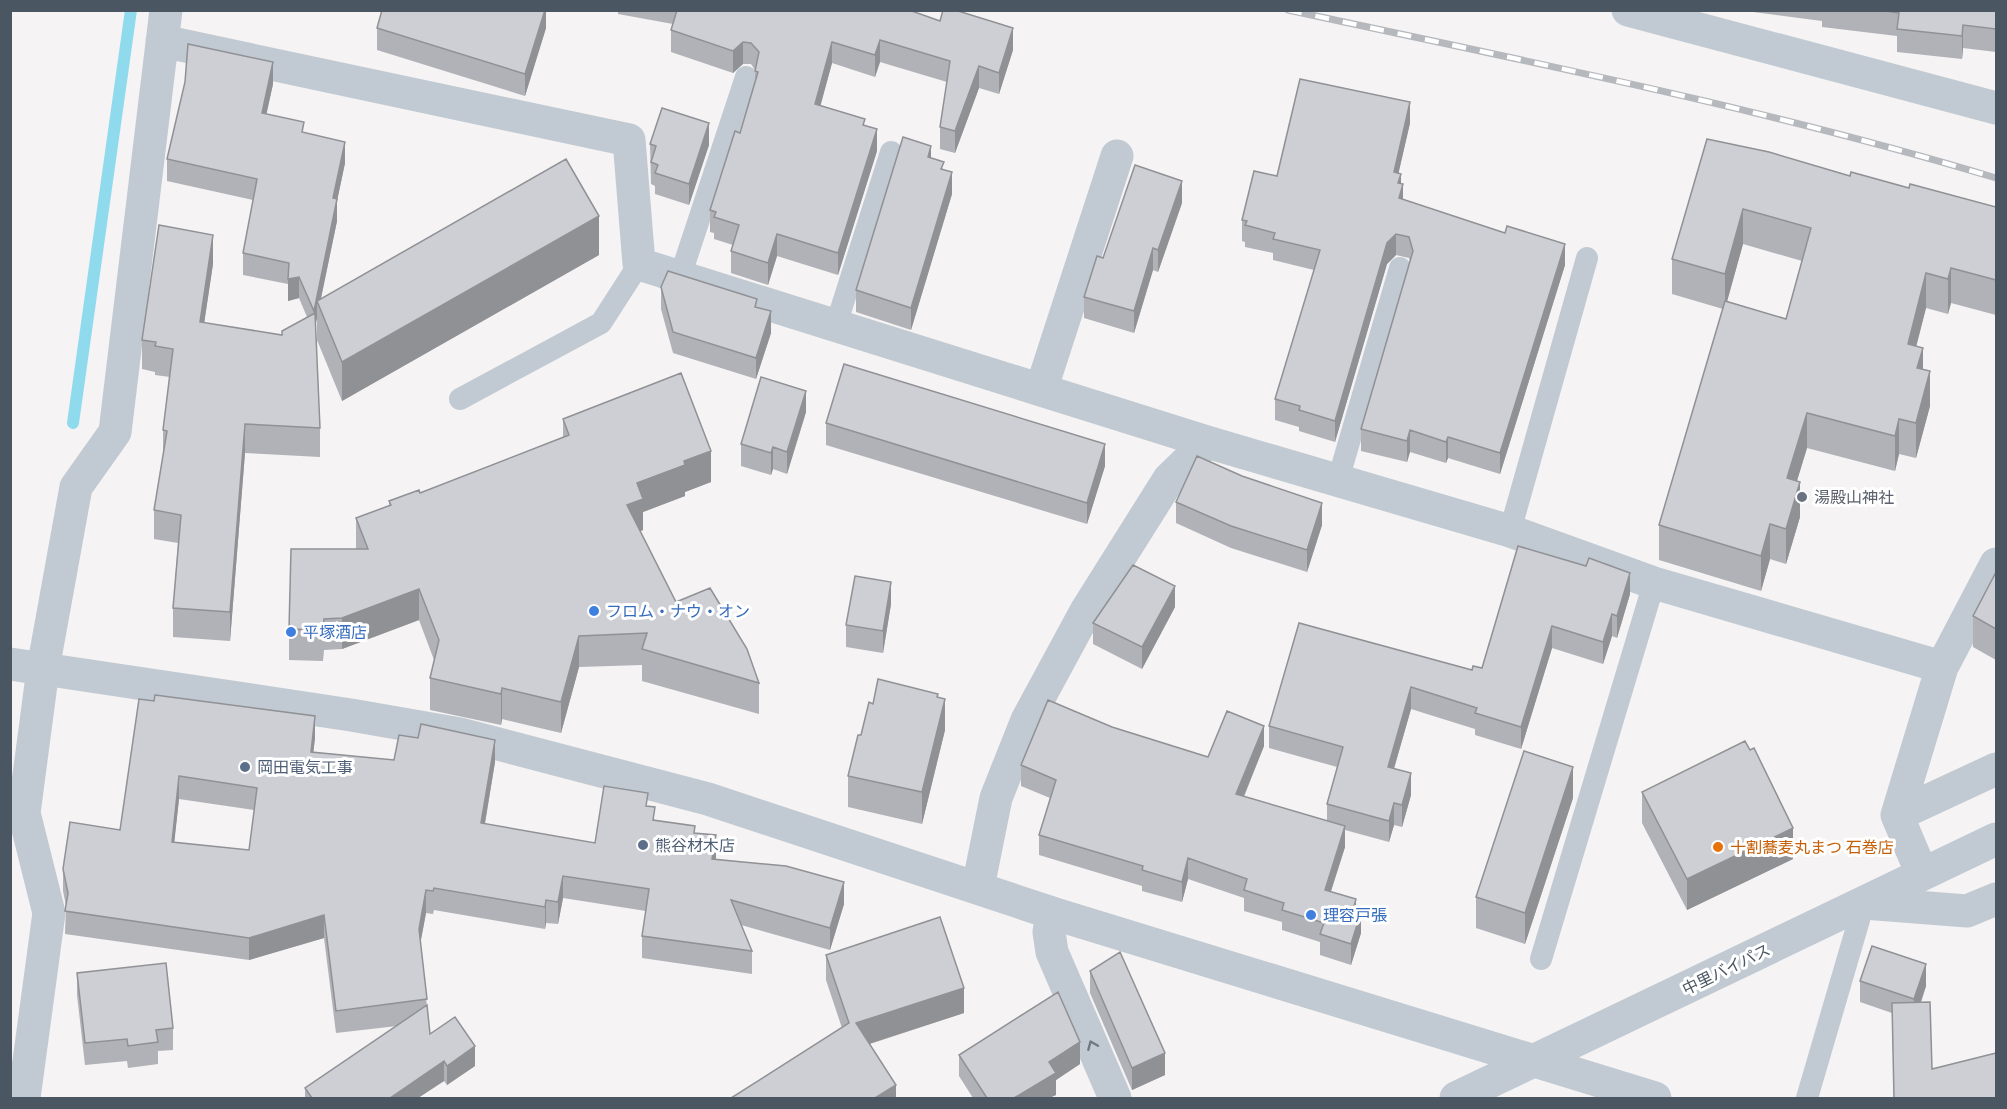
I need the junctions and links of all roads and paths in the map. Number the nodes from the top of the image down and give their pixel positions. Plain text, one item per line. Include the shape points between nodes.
1 (1628, 10) edge
2 (164, 26) edge
3 (746, 77) dead end
4 (1996, 108) edge
5 (891, 152) dead end
6 (1117, 156) dead end
7 (1587, 258) dead end
8 (639, 264) junction
9 (1401, 268) dead end
10 (680, 277) junction
11 (836, 326) junction
12 (1041, 390) junction
13 (459, 399) dead end
14 (1207, 442) junction
15 (1338, 480) junction
16 (1510, 531) junction
17 (1996, 564) edge
18 (1654, 583) junction
19 (10, 664) edge
20 (1942, 667) junction
21 (43, 669) junction
22 (1996, 769) edge
23 (1897, 815) junction
24 (1990, 842) edge
25 (1922, 874) junction
26 (978, 887) junction
27 (1996, 899) edge
28 (1864, 903) junction
29 (1052, 913) junction
30 (1541, 959) dead end
31 (1533, 1062) junction
32 (24, 1098) edge
33 (1115, 1098) edge
34 (1456, 1098) edge
35 (1655, 1098) edge
36 (1807, 1098) edge

1 - 4 street
2 - 8 street via 629,140
2 - 21 street via 115,432 76,487
3 - 10 lane
5 - 11 lane
6 - 12 street
7 - 16 lane
8 - 10 street
8 - 13 lane via 601,323
9 - 15 lane
10 - 11 street
11 - 12 street
12 - 14 street
14 - 15 street
14 - 26 street via 1169,478 1086,611 1027,720 996,798
15 - 16 street
16 - 18 street
17 - 20 street
18 - 20 street
18 - 30 lane
19 - 21 street
20 - 23 street
21 - 26 street via 460,734 708,799
21 - 32 street via 24,813 48,913
22 - 23 street
23 - 25 street
24 - 25 street, 中里バイパス
25 - 28 street, 中里バイパス
26 - 29 street
27 - 28 street via 1967,911
28 - 31 street, 中里バイパス
28 - 36 lane
29 - 31 street
33 -> 29 street via 1052,952
31 - 34 street, 中里バイパス
31 - 35 street

